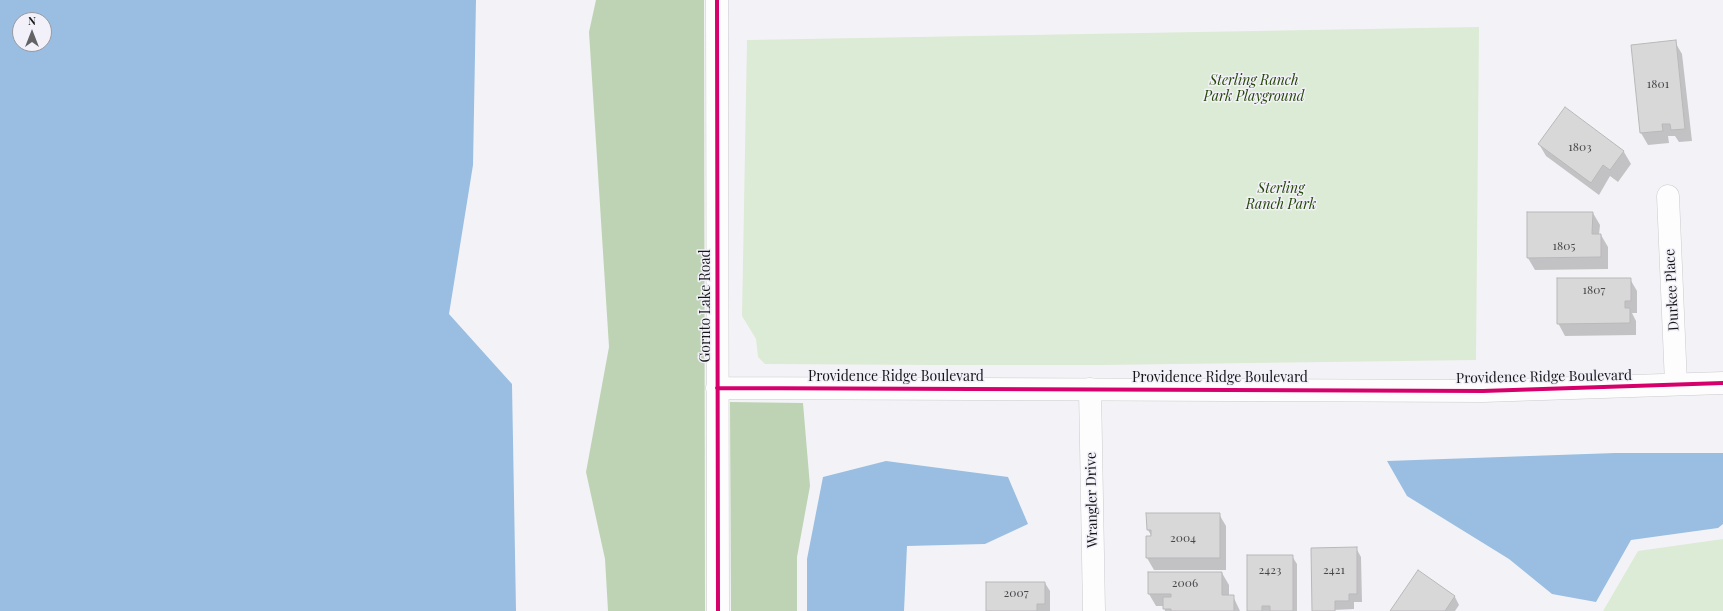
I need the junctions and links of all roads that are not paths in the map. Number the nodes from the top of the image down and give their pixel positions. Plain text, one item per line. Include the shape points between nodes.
1 (716, 0) edge
2 (1668, 196) dead end
3 (1723, 383) edge
4 (1676, 384) junction
5 (717, 388) junction
6 (1090, 389) junction
7 (718, 611) edge
8 (1094, 611) edge

1 - 5 street, Gornto Lake Road
2 - 4 street, Durkee Place
3 - 4 street, Providence Ridge Boulevard
4 - 6 street, Providence Ridge Boulevard via 1483,391
5 - 6 street, Providence Ridge Boulevard
5 - 7 street, Gornto Lake Road
6 - 8 street, Wrangler Drive

